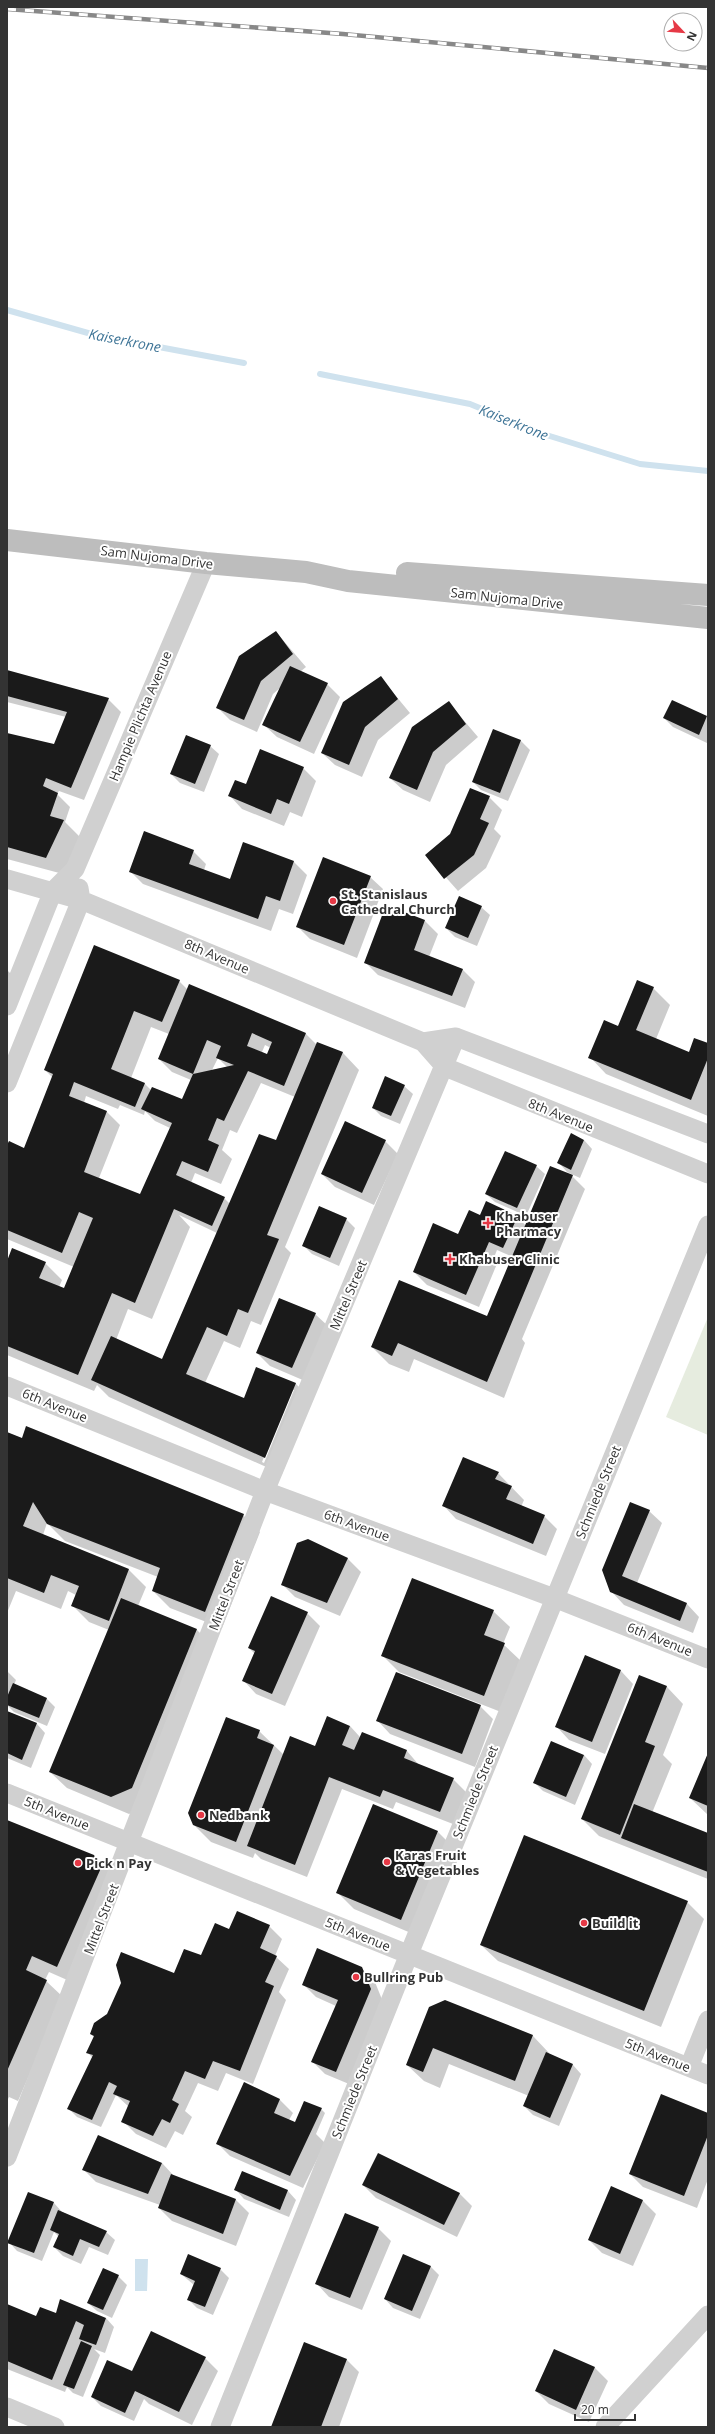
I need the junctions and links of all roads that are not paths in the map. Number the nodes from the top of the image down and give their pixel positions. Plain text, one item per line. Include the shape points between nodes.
1 (7, 540) edge
2 (206, 563) junction
3 (306, 572) junction
4 (708, 595) edge
5 (708, 618) edge
6 (75, 869) junction
7 (7, 879) edge
8 (53, 891) junction
9 (81, 900) junction
10 (7, 1006) edge
11 (456, 1037) junction
12 (423, 1042) junction
13 (445, 1067) junction
14 (7, 1083) edge
15 (708, 1134) edge
16 (708, 1174) edge
17 (708, 1225) edge
18 (7, 1386) edge
19 (265, 1491) junction
20 (554, 1598) junction
21 (708, 1659) edge
22 (7, 1793) edge
23 (130, 1843) junction
24 (409, 1954) junction
25 (708, 2020) edge
26 (689, 2067) junction
27 (708, 2075) edge
28 (7, 2157) edge
29 (708, 2315) edge
30 (7, 2407) edge
31 (55, 2427) edge
32 (220, 2427) edge
33 (605, 2427) edge

1 - 2 main road, Sam Nujoma Drive
2 - 3 main road, Sam Nujoma Drive
2 - 6 street, Hampie Plichta Avenue
3 - 4 main road, Sam Nujoma Drive via 348,570
3 - 5 main road, Sam Nujoma Drive via 348,581
6 - 8 street, Hampie Plichta Avenue
6 - 9 street
7 - 8 street, 8th Avenue
8 - 9 street, 8th Avenue
8 - 10 street, Hampie Plichta Avenue
9 - 12 street, 8th Avenue
9 - 14 street
11 - 12 street
11 - 13 street, Mittel Street
11 - 15 street
12 - 13 street, 8th Avenue
13 - 16 street, 8th Avenue
13 - 19 street, Mittel Street
17 - 20 street, Schmiede Street
18 - 19 street, 6th Avenue
19 - 20 street, 6th Avenue
19 - 23 street, Mittel Street
20 - 21 street, 6th Avenue
20 - 24 street, Schmiede Street
22 - 23 street, 5th Avenue
23 - 24 street, 5th Avenue
23 - 28 street, Mittel Street
24 - 26 street, 5th Avenue
24 - 32 street, Schmiede Street
25 - 26 street
26 - 27 street, 5th Avenue
29 - 33 street
30 - 31 street

